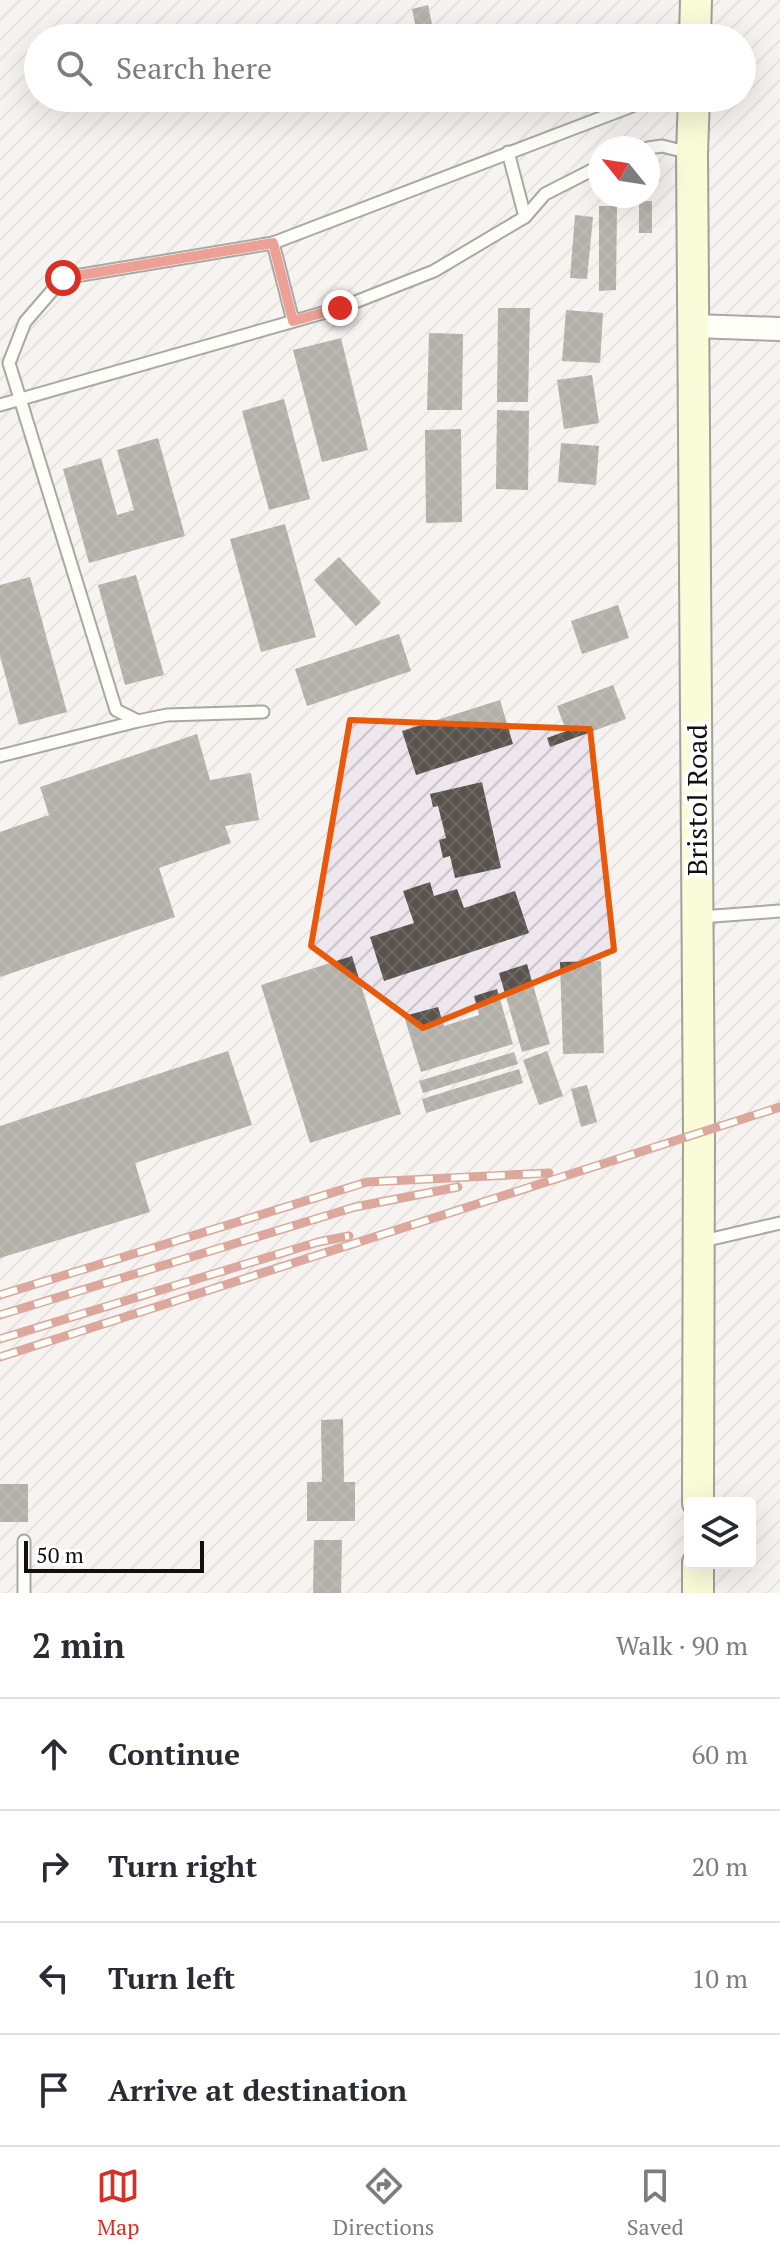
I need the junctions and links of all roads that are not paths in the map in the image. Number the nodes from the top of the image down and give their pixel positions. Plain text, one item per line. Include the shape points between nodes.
1 (696, 0) edge
2 (695, 24) edge
3 (615, 112) edge
4 (693, 112) edge
5 (660, 146) edge
6 (508, 152) junction
7 (692, 153) junction
8 (588, 172) edge
9 (525, 217) junction
10 (273, 243) junction
11 (293, 321) junction
12 (694, 326) junction
13 (780, 329) edge
14 (18, 399) junction
15 (0, 405) edge
16 (263, 712) dead end
17 (138, 721) junction
18 (0, 756) edge
19 (780, 911) edge
20 (698, 918) junction
21 (780, 1223) edge
22 (697, 1242) junction
23 (698, 1497) edge
24 (24, 1541) dead end
25 (698, 1569) edge
26 (24, 1593) edge
27 (698, 1593) edge

1 - 2 street
3 - 6 lane
4 - 7 street, Bristol Road
5 - 7 lane
6 - 9 lane
6 - 10 lane
7 - 12 street, Bristol Road
8 - 9 lane via 545,194
9 - 11 lane via 434,271
10 - 11 lane
10 - 14 lane via 63,278 25,322 9,363
11 - 14 lane
12 - 13 street
12 - 20 street, Bristol Road
14 - 15 lane
14 - 17 lane via 116,710
16 - 17 lane
17 - 18 lane
19 - 20 lane
20 - 22 street, Bristol Road
21 - 22 lane
22 - 23 street, Bristol Road
24 - 26 lane
25 - 27 street

